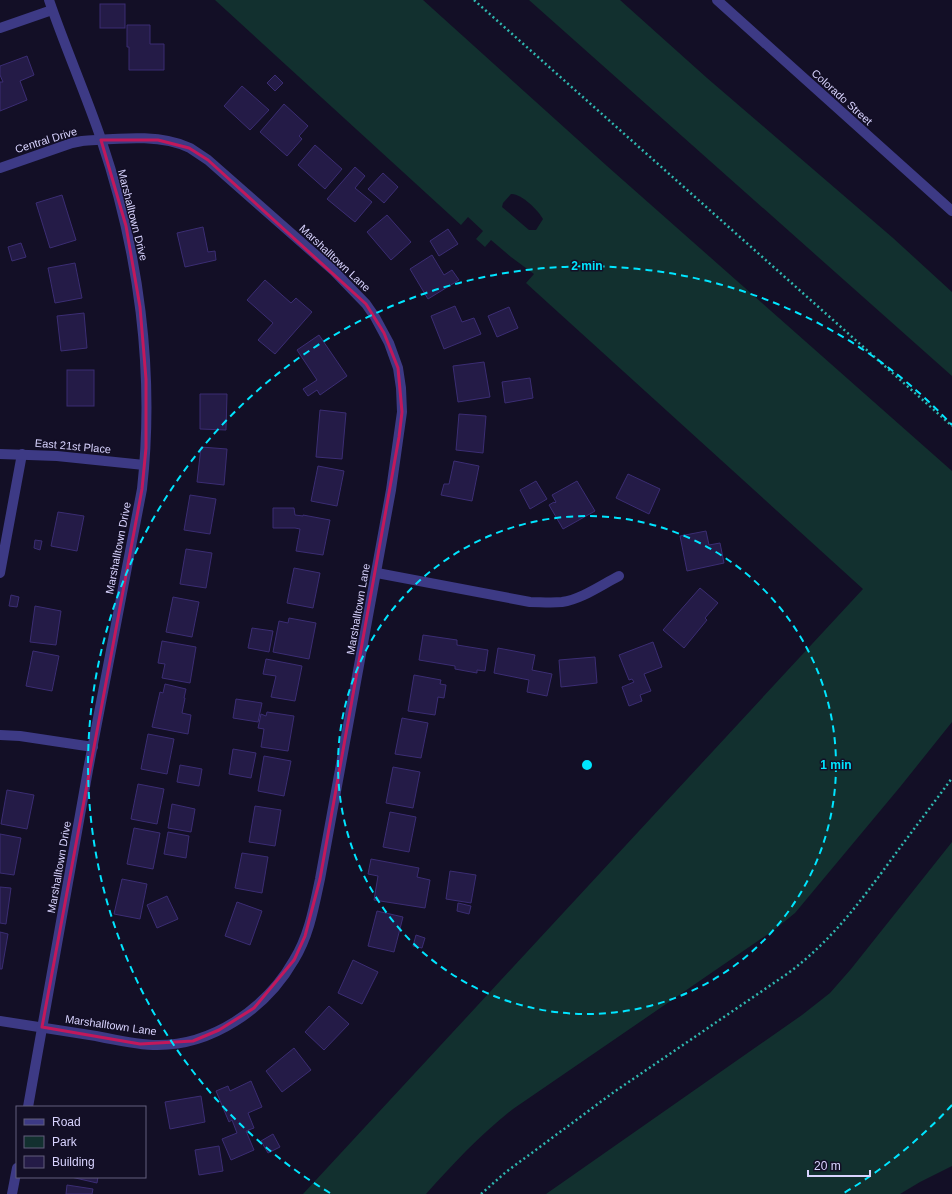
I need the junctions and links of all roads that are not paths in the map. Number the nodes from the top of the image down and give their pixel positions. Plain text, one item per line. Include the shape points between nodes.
1 (717, 0) edge
2 (51, 5) edge
3 (0, 28) edge
4 (101, 140) junction
5 (0, 168) edge
6 (952, 211) edge
7 (0, 454) edge
8 (22, 454) junction
9 (144, 465) junction
10 (0, 573) edge
11 (377, 573) junction
12 (619, 576) dead end
13 (0, 735) edge
14 (92, 747) junction
15 (0, 1021) edge
16 (42, 1027) junction
17 (28, 1106) edge
18 (16, 1173) edge
19 (12, 1194) edge

1 - 6 street, Colorado Street
2 - 3 street
2 - 4 street, Marshalltown Drive
4 - 5 street, Central Drive via 72,143
4 - 9 street, Marshalltown Drive via 126,226 140,307 146,379
4 - 11 street, Marshalltown Lane via 158,140 175,143 199,154 334,271 363,300 375,317 389,343 398,368 402,412
7 - 8 street, East 21st Place
8 - 9 street, East 21st Place
8 - 10 street
9 - 14 street, Marshalltown Drive via 142,489
11 - 12 street via 530,602 562,602 573,599
11 - 16 street, Marshalltown Lane via 314,909 294,960 280,981 259,1004 238,1020 193,1041 140,1044
13 - 14 street
14 - 16 street, Marshalltown Drive
15 - 16 street, Marshalltown Lane
16 - 17 street, Marshalltown Drive
18 - 19 street

